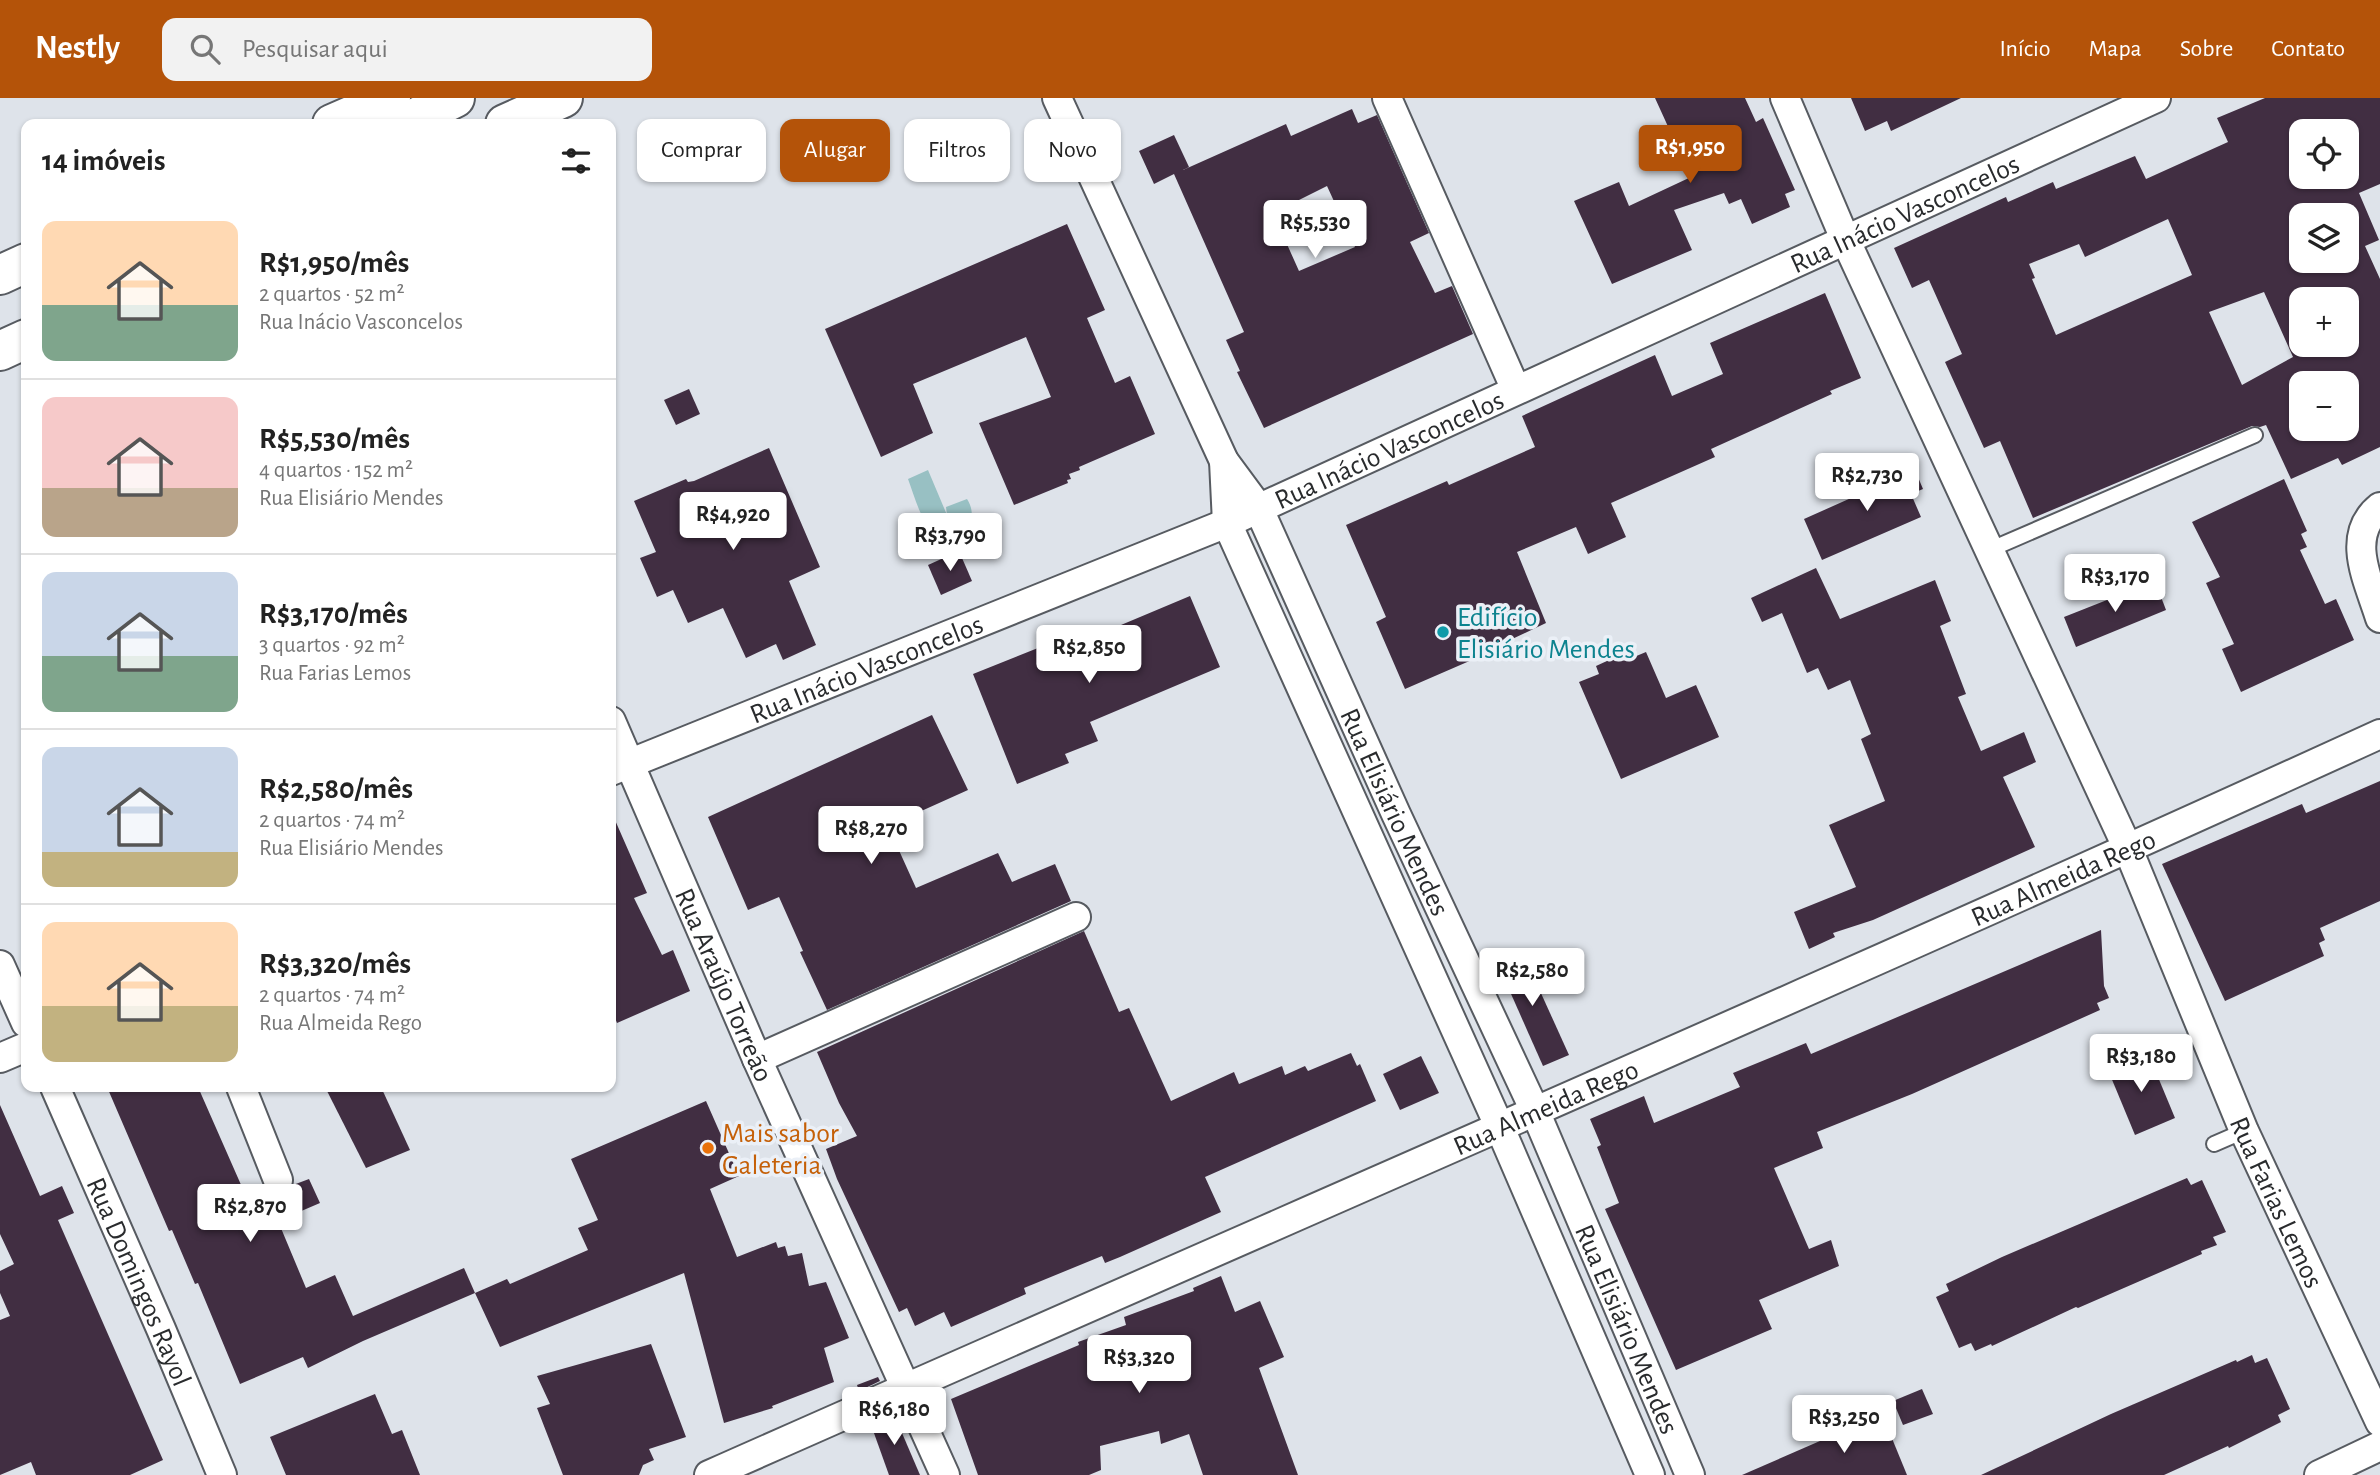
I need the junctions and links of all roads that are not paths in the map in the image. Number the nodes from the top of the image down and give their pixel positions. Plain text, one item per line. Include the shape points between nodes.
1 (391, 98) edge
2 (454, 98) edge
3 (563, 98) edge
4 (1057, 98) edge
5 (1387, 98) edge
6 (1785, 98) edge
7 (2156, 98) edge
8 (338, 114) edge
9 (412, 119) edge
10 (516, 119) edge
11 (1845, 239) junction
12 (21, 265) edge
13 (0, 275) edge
14 (21, 341) edge
15 (0, 351) edge
16 (1516, 390) junction
17 (2255, 435) dead end
18 (1224, 461) junction
19 (1258, 507) junction
20 (2380, 507) edge
21 (1227, 523) junction
22 (1989, 550) junction
23 (2380, 618) edge
24 (2380, 734) edge
25 (616, 747) edge
26 (620, 767) edge
27 (1408, 839) junction
28 (2128, 849) junction
29 (1376, 854) junction
30 (1076, 918) dead end
31 (0, 965) edge
32 (21, 1012) edge
33 (21, 1049) edge
34 (0, 1058) edge
35 (757, 1059) junction
36 (57, 1092) edge
37 (243, 1092) edge
38 (1535, 1111) junction
39 (1500, 1128) junction
40 (2244, 1131) junction
41 (2214, 1144) dead end
42 (278, 1180) dead end
43 (906, 1388) junction
44 (2380, 1422) edge
45 (1672, 1434) junction
46 (2380, 1446) edge
47 (1639, 1449) junction
48 (222, 1475) edge
49 (709, 1475) edge
50 (945, 1475) edge
51 (1650, 1475) edge
52 (1690, 1475) edge
53 (2319, 1475) edge

1 - 8 main road
2 - 9 main road
3 - 10 main road
4 - 18 street, Rua Elisiário Mendes
5 - 16 street
6 - 11 street, Rua Farias Lemos
7 - 11 street, Rua Inácio Vasconcelos
11 - 16 street, Rua Inácio Vasconcelos
11 - 22 street, Rua Farias Lemos
12 - 13 main road
14 - 15 main road
16 - 19 street, Rua Inácio Vasconcelos
17 - 22 lane
18 - 19 street, Rua Elisiário Mendes
18 - 21 street, Rua Elisiário Mendes
19 - 21 street, Rua Inácio Vasconcelos
19 - 27 street, Rua Elisiário Mendes
20 - 23 street via 2361,531 2361,557
21 - 26 street, Rua Inácio Vasconcelos
21 - 29 street, Rua Elisiário Mendes
22 - 28 street, Rua Farias Lemos
24 - 28 street, Rua Almeida Rego
25 - 26 street, Rua Araújo Torreão
26 - 35 street, Rua Araújo Torreão
27 - 29 street
27 - 38 street, Rua Elisiário Mendes
28 - 38 street, Rua Almeida Rego
28 - 40 street, Rua Farias Lemos
29 - 39 street, Rua Elisiário Mendes
30 - 35 street
31 - 32 street
33 - 34 street
35 - 43 street, Rua Araújo Torreão
36 - 48 street, Rua Domingos Rayol
37 - 42 street
38 - 39 street, Rua Almeida Rego
38 - 45 street, Rua Elisiário Mendes
39 - 43 street, Rua Almeida Rego
39 - 47 street, Rua Elisiário Mendes
40 - 41 lane
40 - 44 street, Rua Farias Lemos
43 - 49 street, Rua Almeida Rego
43 - 50 street, Rua Araújo Torreão
45 - 47 street
45 - 52 street, Rua Elisiário Mendes
46 - 53 street
47 - 51 street, Rua Elisiário Mendes

